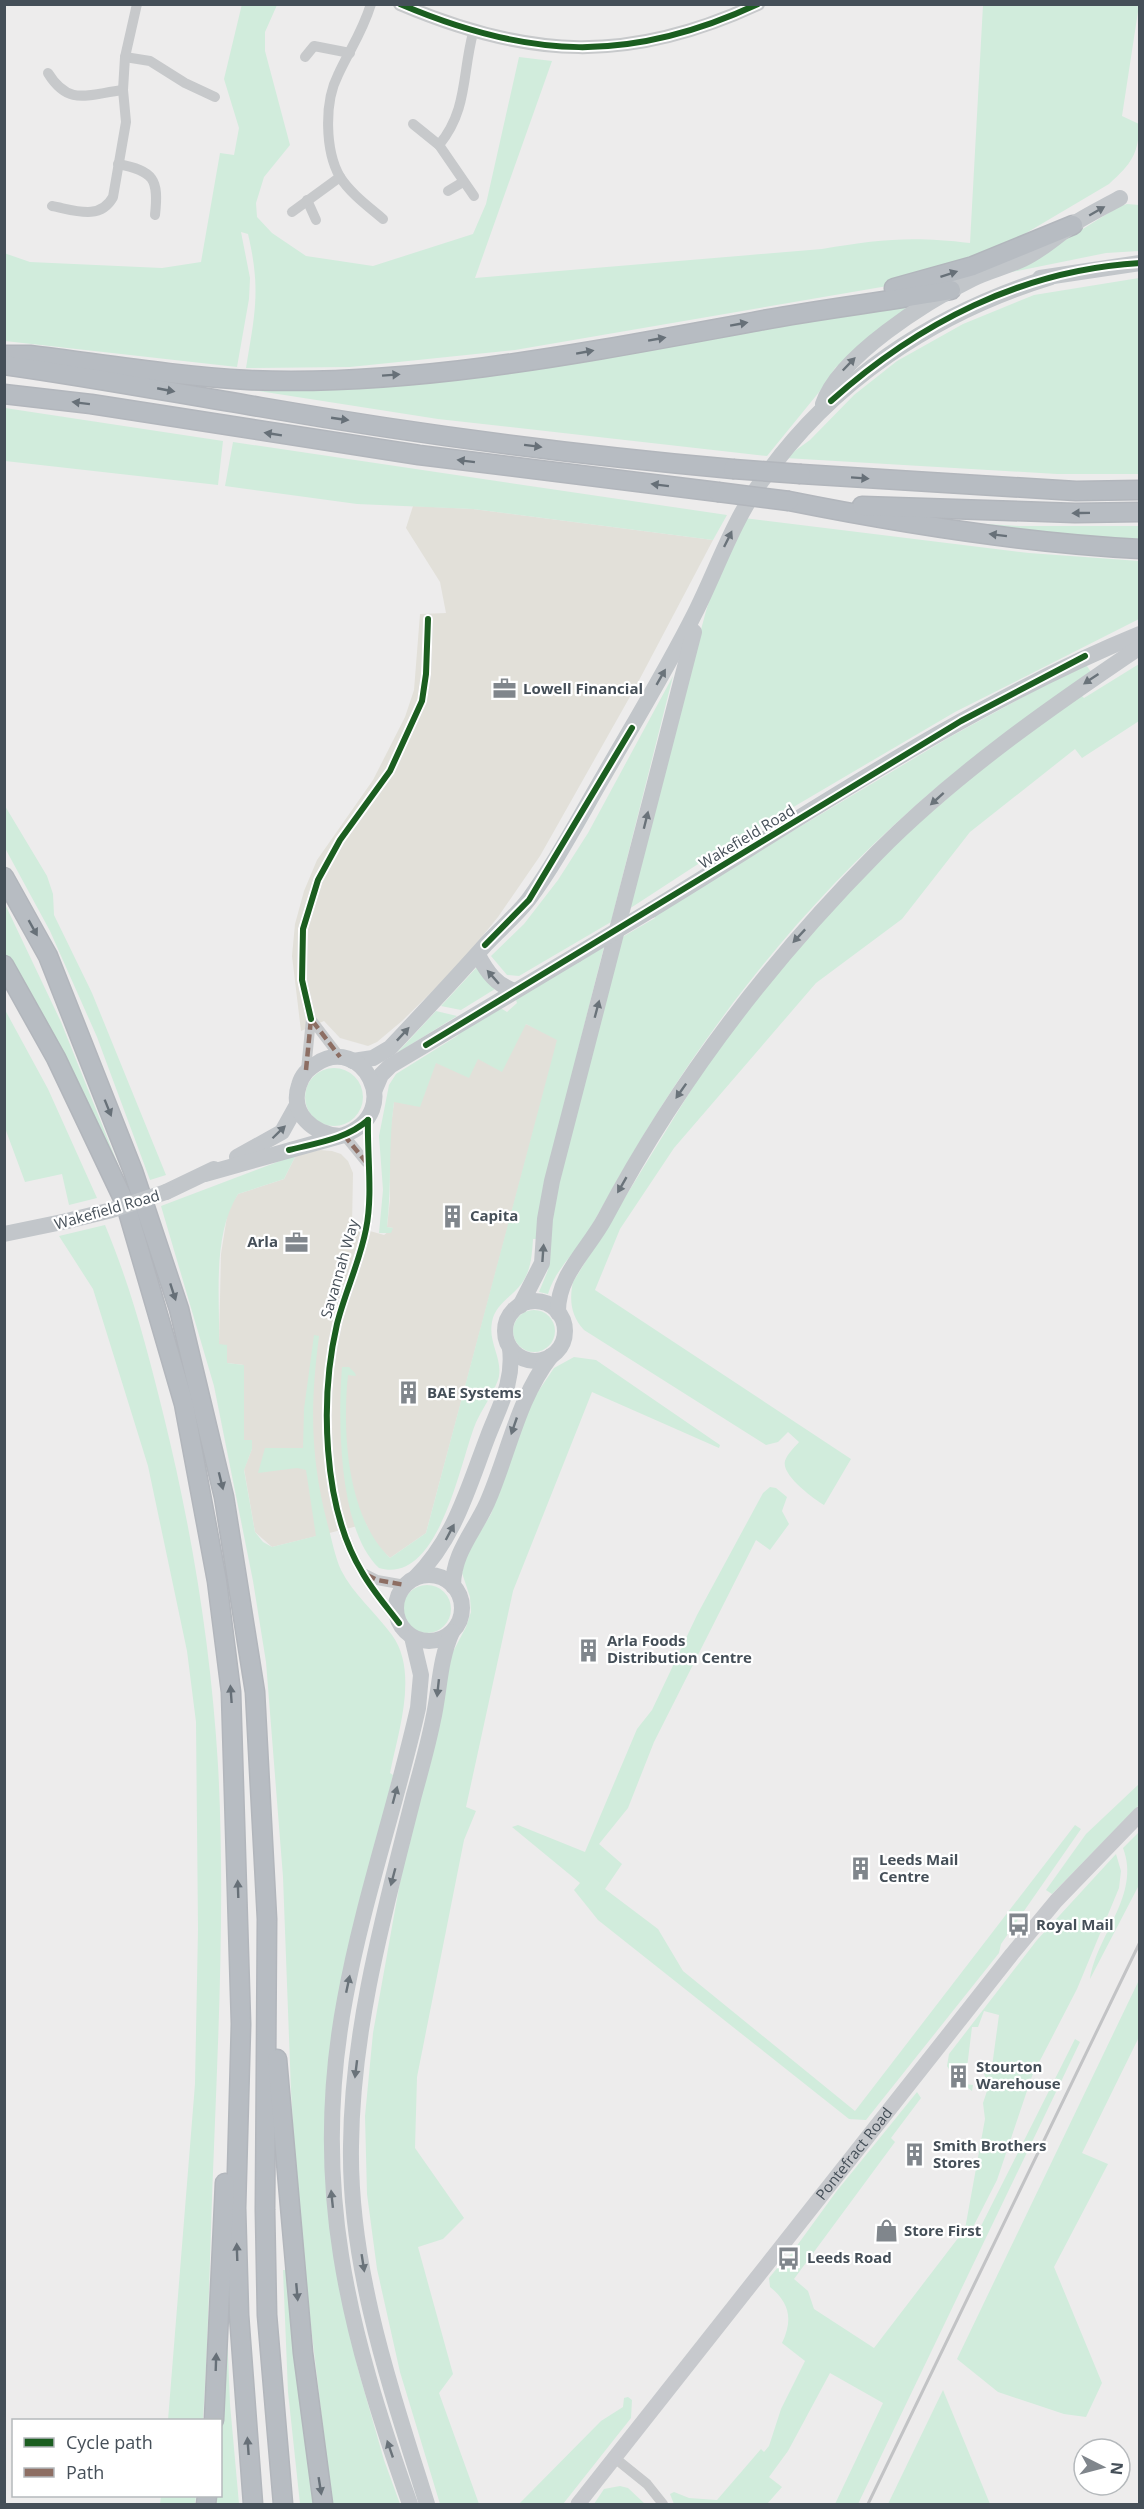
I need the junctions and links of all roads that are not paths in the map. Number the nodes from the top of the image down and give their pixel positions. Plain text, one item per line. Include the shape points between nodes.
1 (137, 4) edge
2 (371, 4) edge
3 (400, 4) edge
4 (758, 4) edge
5 (473, 33) junction
6 (350, 53) junction
7 (124, 57) junction
8 (305, 57) dead end
9 (48, 73) dead end
10 (123, 90) junction
11 (215, 97) dead end
12 (413, 124) dead end
13 (439, 145) junction
14 (118, 164) junction
15 (340, 177) junction
16 (463, 182) junction
17 (448, 192) dead end
18 (474, 196) dead end
19 (1120, 198) dead end
20 (307, 200) junction
21 (51, 206) dead end
22 (292, 212) dead end
23 (155, 214) dead end
24 (383, 219) dead end
25 (316, 220) dead end
26 (1073, 225) junction
27 (1140, 263) edge
28 (1050, 277) junction
29 (951, 290) junction
30 (832, 307) junction
31 (4, 355) edge
32 (4, 365) edge
33 (4, 393) edge
34 (820, 414) junction
35 (1140, 490) edge
36 (789, 501) junction
37 (1140, 512) edge
38 (1140, 549) edge
39 (705, 593) junction
40 (428, 619) dead end
41 (1140, 634) edge
42 (1140, 646) edge
43 (4, 877) edge
44 (478, 955) junction
45 (4, 965) edge
46 (515, 991) junction
47 (312, 1019) junction
48 (346, 1059) junction
49 (306, 1070) junction
50 (375, 1089) junction
51 (297, 1105) junction
52 (368, 1120) junction
53 (342, 1136) junction
54 (366, 1162) junction
55 (205, 1174) junction
56 (4, 1234) edge
57 (520, 1306) junction
58 (558, 1313) junction
59 (510, 1348) junction
60 (551, 1356) junction
61 (362, 1572) junction
62 (410, 1581) junction
63 (453, 1586) junction
64 (399, 1623) junction
65 (452, 1632) junction
66 (412, 1637) junction
67 (1140, 1814) edge
68 (239, 1919) junction
69 (267, 1919) junction
70 (214, 2419) edge
71 (616, 2458) junction
72 (253, 2505) edge
73 (283, 2505) edge
74 (323, 2505) edge
75 (410, 2505) edge
76 (427, 2505) edge
77 (578, 2505) edge
78 (663, 2505) edge

1 - 7 street
2 - 6 street via 363,31
3 - 5 street
4 - 5 street via 713,25 636,44 564,48
5 - 13 street via 464,97 452,129
6 - 8 street via 312,41
6 - 15 street via 337,75 329,101 329,140
7 - 10 street
7 - 11 street via 150,61
9 - 10 street via 64,93 75,96
10 - 14 street via 126,122
12 - 13 street
13 - 16 street
14 - 21 street via 112,197 102,211
14 - 23 street via 136,167 152,177 156,184
15 - 20 street
15 - 24 street
16 - 17 street
16 - 18 street
26 -> 19 main road
20 - 22 street
20 - 25 street
26 - 29 main road via 1023,259
30 -> 26 highway via 973,266
27 - 28 main road
28 - 29 main road
28 - 34 main road via 972,305 914,336 864,372
29 - 30 highway
34 -> 29 main road via 838,375 860,353
31 -> 30 highway via 249,380 332,379 492,366
32 -> 35 highway, bridge via 119,381 261,408 733,469 1076,491
36 -> 33 highway, bridge via 419,455
39 -> 34 main road via 727,540 760,482
37 -> 36 highway via 1075,513
38 -> 36 highway via 902,523
44 -> 39 main road via 529,900 571,834 674,655
57 -> 39 main road via 542,1263 552,1181
40 - 47 street via 422,701 390,771 340,840 318,880 303,929 302,980
41 - 46 main road, Wakefield Road, bridge via 1085,656 962,721
42 -> 58 main road via 1059,701 960,779 878,852 786,951 651,1134 596,1233 561,1285
43 -> 69 highway via 48,956 133,1171 179,1308 224,1497 255,1692
46 -> 44 main road via 502,987
48 -> 44 main road via 373,1058 390,1048
68 -> 45 highway via 231,1692 217,1581 184,1404 126,1205 56,1058
46 - 50 main road, Wakefield Road via 390,1066
47 - 48 street
47 - 49 street
48 - 49 main road via 322,1060
48 - 50 main road via 363,1068
49 - 51 main road, Wakefield Road via 297,1089
50 - 52 main road, Wakefield Road via 375,1105
51 - 53 main road via 313,1129
55 -> 51 main road, Wakefield Road via 282,1132
52 - 53 main road, Wakefield Road via 356,1131
52 - 54 street, Savannah Way
53 - 54 street
53 - 55 main road, Wakefield Road
54 - 61 street, Savannah Way via 370,1196 366,1227 334,1338 327,1416 332,1479 348,1542
55 - 56 main road, Wakefield Road, bridge via 112,1210
57 - 58 main road via 540,1302
57 - 59 main road via 512,1312 505,1329
58 - 60 main road via 564,1338
59 - 60 main road via 524,1359 543,1360
62 -> 59 main road via 434,1559 465,1500 509,1387
60 -> 63 main road via 528,1392 486,1503 459,1552
61 - 62 street via 377,1580
61 - 64 street, Savannah Way
62 - 63 main road via 428,1575
62 - 64 main road via 396,1605
63 - 65 main road via 459,1595 461,1614
64 - 66 main road
65 - 66 main road via 437,1640
65 -> 76 main road via 444,1649 434,1719 368,1987 355,2074 351,2148 355,2212 372,2319
75 -> 66 main road via 353,2325 340,2261 330,2172 333,2086 345,2000 362,1918 418,1708 421,1675
67 - 71 main road, Pontefract Road via 1056,1901 1012,1954
70 -> 68 highway
72 -> 68 highway via 239,2315 236,2208
69 - 73 highway via 267,2314
69 -> 74 highway via 303,2353
71 - 77 main road, Pontefract Road
71 - 78 street via 647,2484

